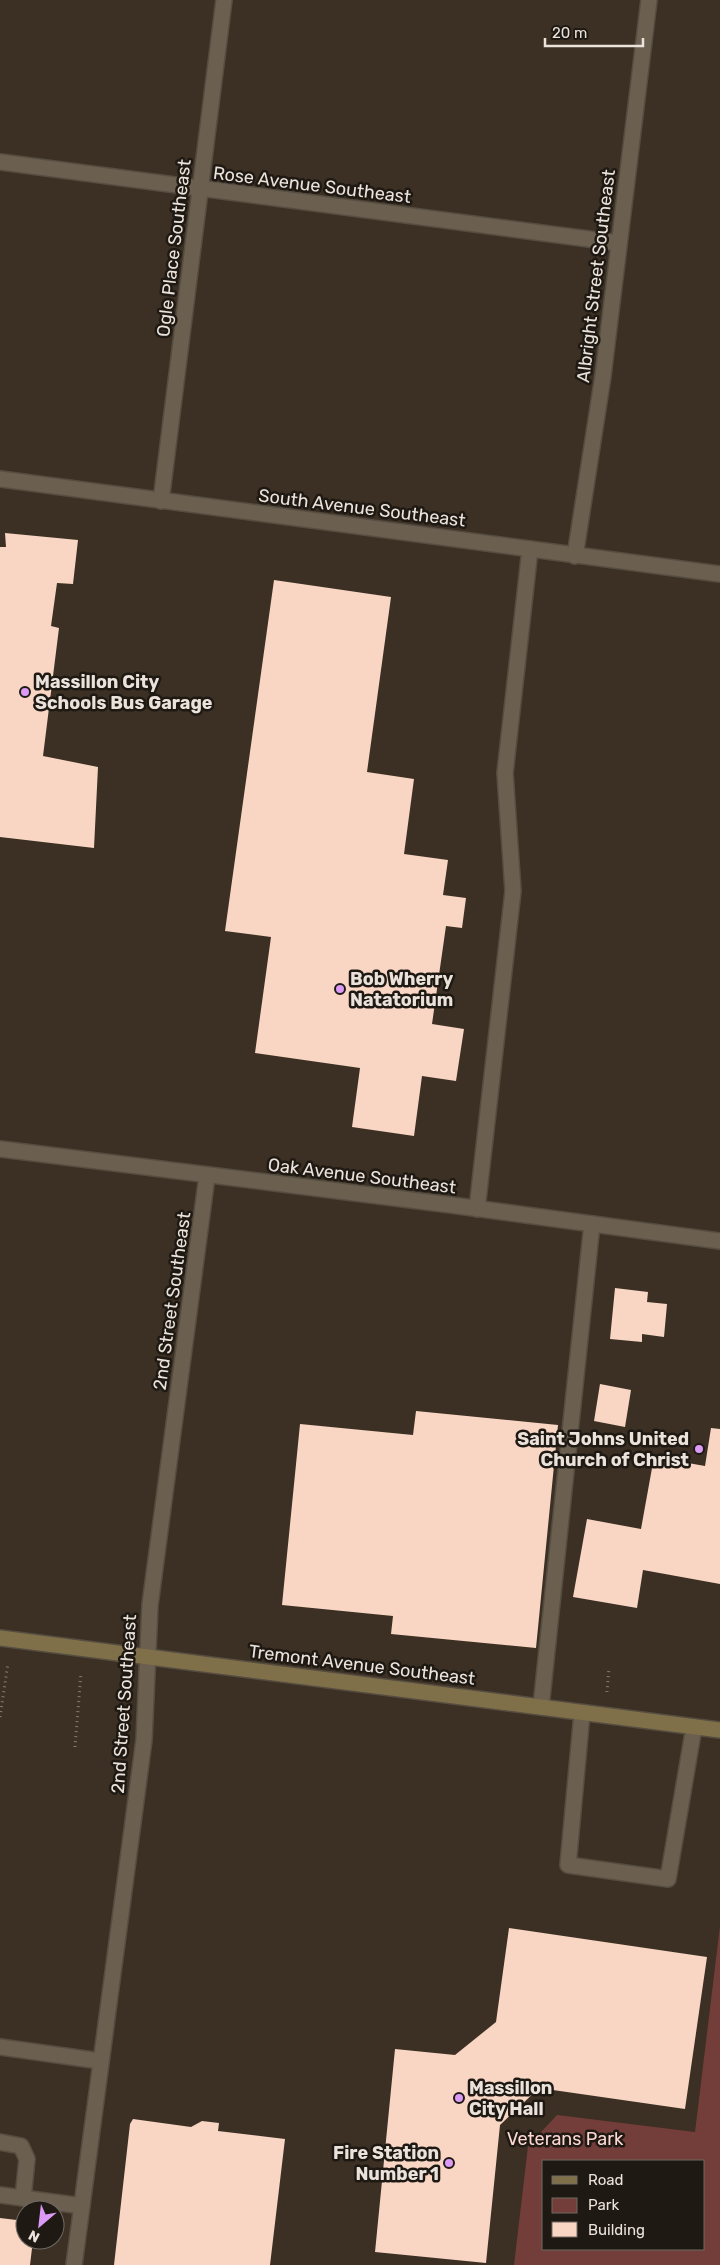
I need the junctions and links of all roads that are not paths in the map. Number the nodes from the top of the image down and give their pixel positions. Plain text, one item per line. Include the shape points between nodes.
1 (224, 0) edge
2 (649, 0) edge
3 (0, 162) edge
4 (200, 189) junction
5 (619, 244) junction
6 (0, 479) edge
7 (161, 501) junction
8 (530, 548) junction
9 (575, 556) junction
10 (720, 574) edge
11 (0, 1150) edge
12 (207, 1176) junction
13 (477, 1209) junction
14 (592, 1224) junction
15 (720, 1241) edge
16 (6, 1639) edge
17 (149, 1658) junction
18 (541, 1707) junction
19 (582, 1713) junction
20 (694, 1727) junction
21 (720, 1730) edge
22 (0, 2047) edge
23 (100, 2061) junction
24 (0, 2142) edge
25 (0, 2195) edge
26 (23, 2198) junction
27 (82, 2206) junction
28 (74, 2265) edge

1 - 4 street, Ogle Place Southeast
2 - 5 street, Albright Street Southeast
3 - 4 street, Rose Avenue Southeast
4 - 5 street, Rose Avenue Southeast
4 - 7 street, Ogle Place Southeast
5 - 9 street, Albright Street Southeast via 603,376
6 - 7 street, South Avenue Southeast
7 - 8 street, South Avenue Southeast
8 - 9 street, South Avenue Southeast
8 - 13 street via 505,773 513,891
9 - 10 street, South Avenue Southeast
11 - 12 street, Oak Avenue Southeast
12 - 13 street, Oak Avenue Southeast
12 - 17 street, 2nd Street Southeast via 150,1605
13 - 14 street, Oak Avenue Southeast
14 - 15 street, Oak Avenue Southeast
14 - 18 street
16 - 17 street, Tremont Avenue Southeast
17 - 18 street, Tremont Avenue Southeast
17 - 23 street, 2nd Street Southeast via 144,1740
18 - 19 street, Tremont Avenue Southeast
19 - 20 street, Tremont Avenue Southeast
19 - 20 street via 568,1865 668,1879
20 - 21 street, Tremont Avenue Southeast
22 - 23 street
23 - 27 street, 2nd Street Southeast
24 - 26 street via 21,2146 27,2158
25 - 26 street
26 - 27 street
27 - 28 street, 2nd Street Southeast

